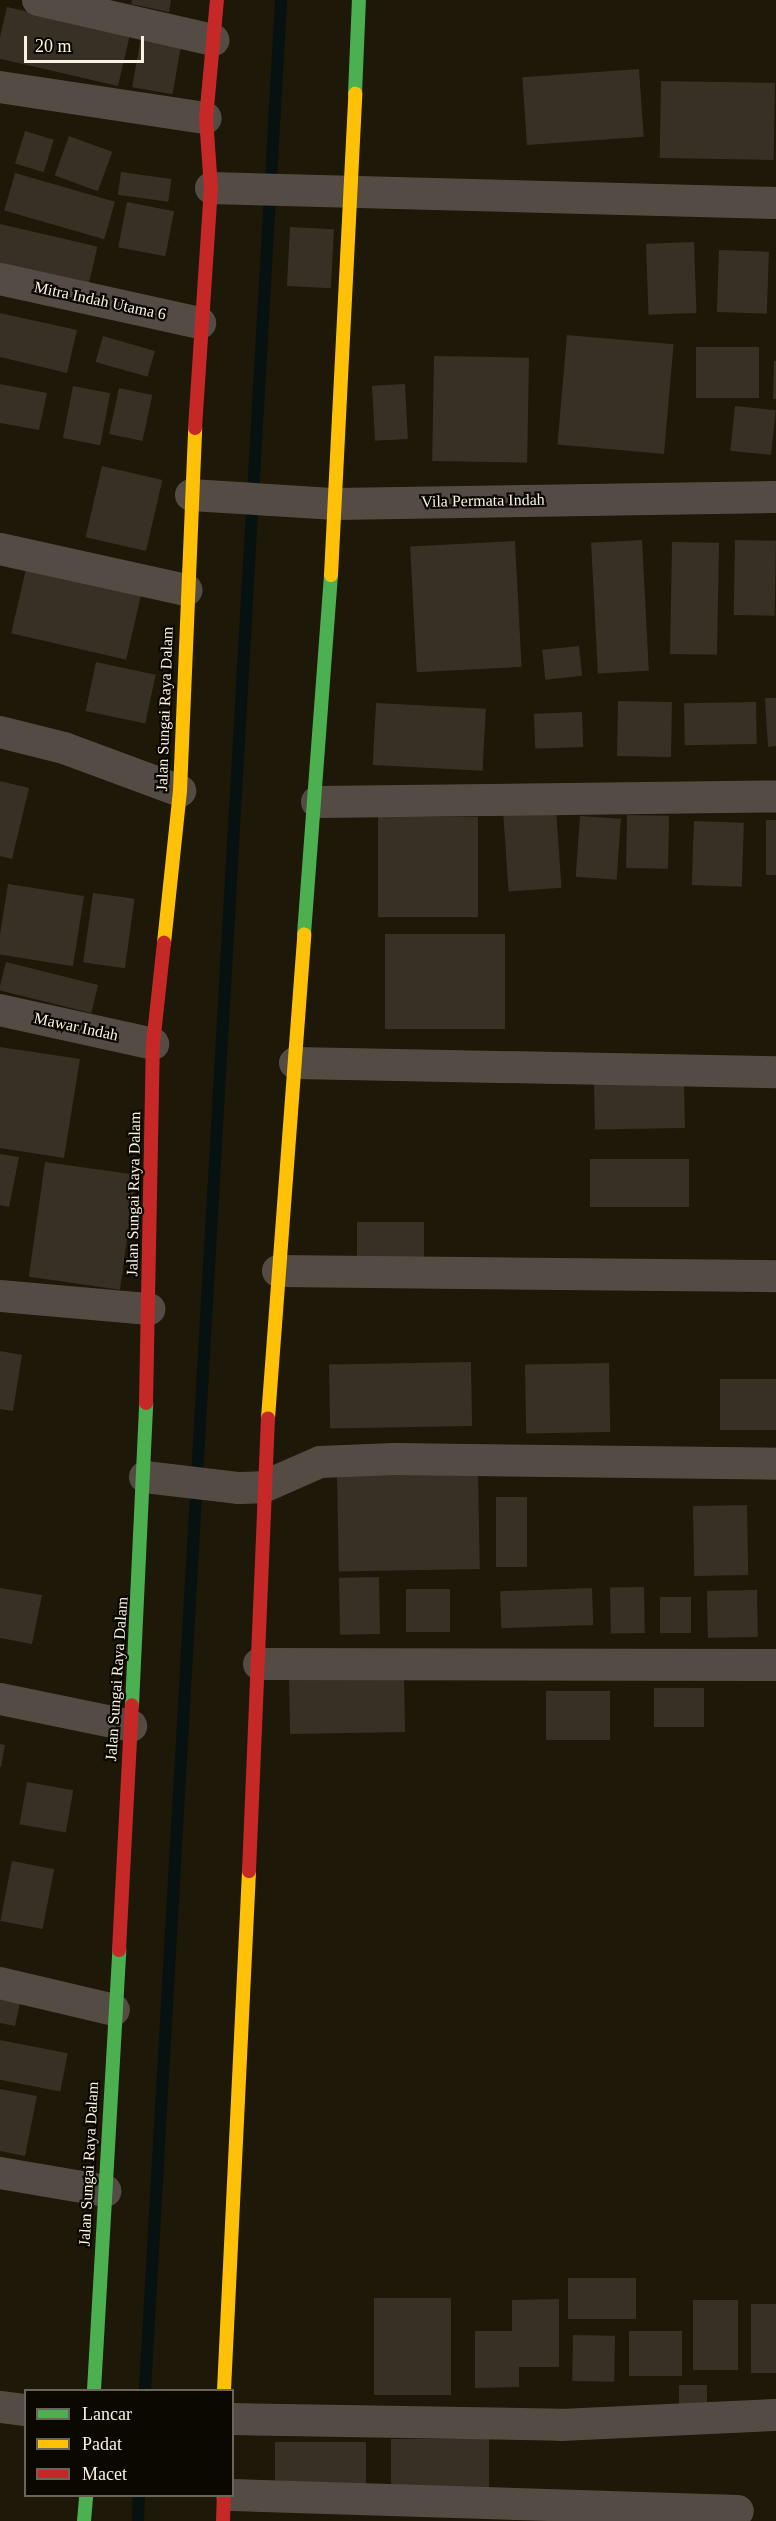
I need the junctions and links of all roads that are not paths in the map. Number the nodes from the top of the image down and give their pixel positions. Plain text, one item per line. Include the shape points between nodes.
1 (38, 0) edge
2 (217, 0) edge
3 (359, 0) edge
4 (213, 40) junction
5 (0, 87) edge
6 (206, 118) junction
7 (211, 188) junction
8 (348, 194) junction
9 (776, 203) edge
10 (0, 279) edge
11 (201, 323) junction
12 (191, 495) junction
13 (776, 497) edge
14 (323, 503) junction
15 (0, 549) edge
16 (186, 590) junction
17 (0, 732) edge
18 (180, 792) junction
19 (776, 796) edge
20 (317, 802) junction
21 (0, 1010) edge
22 (153, 1044) junction
23 (296, 1063) junction
24 (776, 1072) edge
25 (278, 1271) junction
26 (776, 1275) edge
27 (0, 1296) edge
28 (149, 1309) junction
29 (776, 1464) edge
30 (157, 1479) junction
31 (251, 1488) junction
32 (259, 1664) junction
33 (776, 1665) edge
34 (0, 1699) edge
35 (131, 1726) junction
36 (0, 1983) edge
37 (114, 2010) junction
38 (0, 2172) edge
39 (105, 2191) junction
40 (94, 2389) edge
41 (224, 2389) edge
42 (0, 2407) edge
43 (24, 2410) edge
44 (776, 2415) edge
45 (234, 2419) edge
46 (234, 2495) edge
47 (86, 2497) edge
48 (224, 2497) edge
49 (738, 2511) dead end
50 (84, 2521) edge
51 (223, 2521) edge

1 - 4 street
2 - 4 street, Jalan Sungai Raya Dalam
3 - 8 street
4 - 6 street, Jalan Sungai Raya Dalam
5 - 6 street
6 - 7 street, Jalan Sungai Raya Dalam
7 - 8 street
7 - 11 street, Jalan Sungai Raya Dalam
8 - 9 street via 596,196
8 - 14 street
10 - 11 street, Mitra Indah Utama 6
11 - 12 street, Jalan Sungai Raya Dalam
12 - 14 street, Vila Permata Indah
12 - 16 street, Jalan Sungai Raya Dalam
13 - 14 street, Vila Permata Indah
14 - 20 street
15 - 16 street
16 - 18 street, Jalan Sungai Raya Dalam
17 - 18 street via 64,748
18 - 22 street, Jalan Sungai Raya Dalam
19 - 20 street
20 - 23 street
21 - 22 street, Mawar Indah
22 - 28 street, Jalan Sungai Raya Dalam
23 - 24 street
23 - 25 street
25 - 26 street
25 - 31 street
27 - 28 street
28 - 30 street, Jalan Sungai Raya Dalam
29 - 31 street via 406,1459 320,1462
30 - 31 street
30 - 35 street, Jalan Sungai Raya Dalam
31 - 32 street
32 - 33 street
32 - 41 street
34 - 35 street
35 - 37 street, Jalan Sungai Raya Dalam
36 - 37 street
37 - 39 street, Jalan Sungai Raya Dalam
38 - 39 street
39 - 40 street, Jalan Sungai Raya Dalam
42 - 43 street
44 - 45 street via 561,2425
46 - 49 street
47 - 50 street
48 - 51 street

